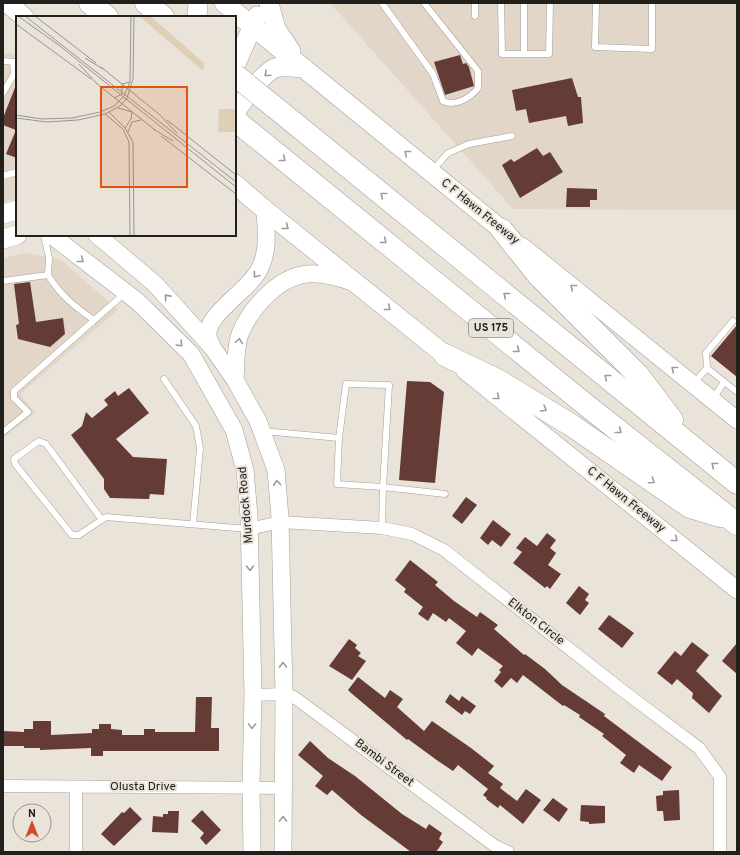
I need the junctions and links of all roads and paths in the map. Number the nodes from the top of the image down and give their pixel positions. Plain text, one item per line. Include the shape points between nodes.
1 (6, 3) edge
2 (90, 3) edge
3 (146, 3) edge
4 (198, 3) edge
5 (261, 3) edge
6 (269, 3) edge
7 (382, 3) edge
8 (424, 3) edge
9 (475, 3) edge
10 (502, 3) edge
11 (524, 3) edge
12 (550, 3) edge
13 (596, 3) edge
14 (652, 3) edge
15 (230, 8) edge
16 (23, 16) edge
17 (106, 16) edge
18 (162, 16) edge
19 (197, 16) edge
20 (475, 16) dead end
21 (253, 28) junction
22 (524, 54) junction
23 (3, 62) edge
24 (15, 62) edge
25 (236, 64) edge
26 (304, 68) junction
27 (236, 76) edge
28 (3, 93) edge
29 (236, 112) edge
30 (236, 121) edge
31 (512, 136) dead end
32 (16, 172) edge
33 (431, 172) junction
34 (3, 176) edge
35 (236, 185) edge
36 (236, 196) edge
37 (16, 210) edge
38 (264, 210) junction
39 (3, 214) edge
40 (502, 230) junction
41 (16, 235) edge
42 (44, 236) edge
43 (52, 236) edge
44 (98, 236) edge
45 (3, 239) edge
46 (48, 275) junction
47 (3, 281) edge
48 (356, 283) junction
49 (125, 293) junction
50 (94, 320) junction
51 (733, 320) dead end
52 (212, 347) junction
53 (445, 355) junction
54 (707, 368) junction
55 (164, 379) dead end
56 (206, 379) junction
57 (235, 380) junction
58 (724, 382) junction
59 (693, 384) junction
60 (737, 392) edge
61 (712, 400) junction
62 (737, 420) edge
63 (261, 431) junction
64 (3, 432) edge
65 (339, 438) junction
66 (691, 446) junction
67 (737, 483) edge
68 (382, 487) junction
69 (445, 494) dead end
70 (102, 520) junction
71 (280, 522) junction
72 (734, 522) edge
73 (193, 524) junction
74 (382, 528) junction
75 (249, 529) junction
76 (737, 590) edge
77 (284, 694) junction
78 (253, 695) junction
79 (3, 786) edge
80 (76, 787) junction
81 (251, 787) junction
82 (284, 788) junction
83 (76, 852) edge
84 (252, 852) edge
85 (283, 852) edge
86 (508, 852) edge
87 (720, 852) edge

1 - 16 main road
2 - 17 highway
3 - 18 highway
4 - 19 main road
5 - 21 main road
6 - 26 main road via 276,29
7 - 8 lane via 433,74 443,101 459,102 472,96 478,88 478,71
9 - 20 lane
10 - 22 lane via 502,54
11 - 22 lane
12 - 22 lane via 549,54
13 - 14 lane via 594,47 652,49
15 - 21 main road, C F Hawn Freeway
21 - 25 main road
21 - 26 main road, C F Hawn Freeway
23 - 24 lane
24 - 28 lane via 14,74
26 -> 29 main road via 274,68 265,75
33 -> 26 main road, C F Hawn Freeway
66 -> 27 highway, US 175, bridge
30 -> 72 highway, US 175
31 - 33 lane via 469,144 448,153
32 - 34 lane
33 - 40 main road, C F Hawn Freeway
35 - 38 main road, C F Hawn Freeway
36 - 38 main road
37 - 39 main road
38 -> 48 main road, C F Hawn Freeway
38 -> 52 main road via 267,241 260,269 247,286 219,312 209,327 208,336
59 -> 40 main road, C F Hawn Freeway
40 - 66 highway via 538,275 638,375
41 - 45 main road
42 - 46 lane via 49,258
43 -> 49 main road, Murdock Road
52 -> 44 main road via 155,284
46 - 47 lane
46 - 50 lane via 70,303
48 -> 53 main road, C F Hawn Freeway
57 -> 48 main road via 239,336 244,324 250,314 280,283 292,276 320,274 333,275
49 - 50 lane
49 -> 56 main road, Murdock Road via 137,301 191,354
50 - 64 lane via 14,391 14,398 28,412
51 - 54 lane via 706,353
52 - 56 main road via 205,358
52 - 57 main road
53 -> 72 highway via 499,381 571,425 690,507
53 -> 76 main road, C F Hawn Freeway
54 - 58 lane
54 - 59 lane
55 - 73 lane via 196,426 200,448
56 - 75 main road, Murdock Road via 234,430 245,470
57 - 63 main road
58 - 60 lane
58 - 61 lane
59 - 61 main road, C F Hawn Freeway
61 - 62 main road, C F Hawn Freeway
63 - 65 lane
71 -> 63 main road via 276,470
65 - 68 lane via 337,484
65 - 68 lane via 346,384 389,385
67 -> 66 highway, US 175
68 - 69 lane
68 - 74 lane
70 - 70 lane via 79,535 72,535 15,464 14,459 39,441 46,444
70 - 73 lane via 106,517
71 - 74 street, Elkton Circle
71 - 75 street, Elkton Circle
77 -> 71 main road
73 - 75 lane
74 - 87 street, Elkton Circle via 412,534 444,550 699,748 720,777
75 -> 78 main road, Murdock Road
77 - 78 street, Bambi Street
77 - 82 main road
77 - 86 street, Bambi Street via 294,697 495,846
78 -> 81 main road, Murdock Road
79 - 80 street, Olusta Drive
80 - 81 street, Olusta Drive
80 - 83 street
81 - 82 street, Olusta Drive
81 - 84 main road, Murdock Road
85 -> 82 main road

